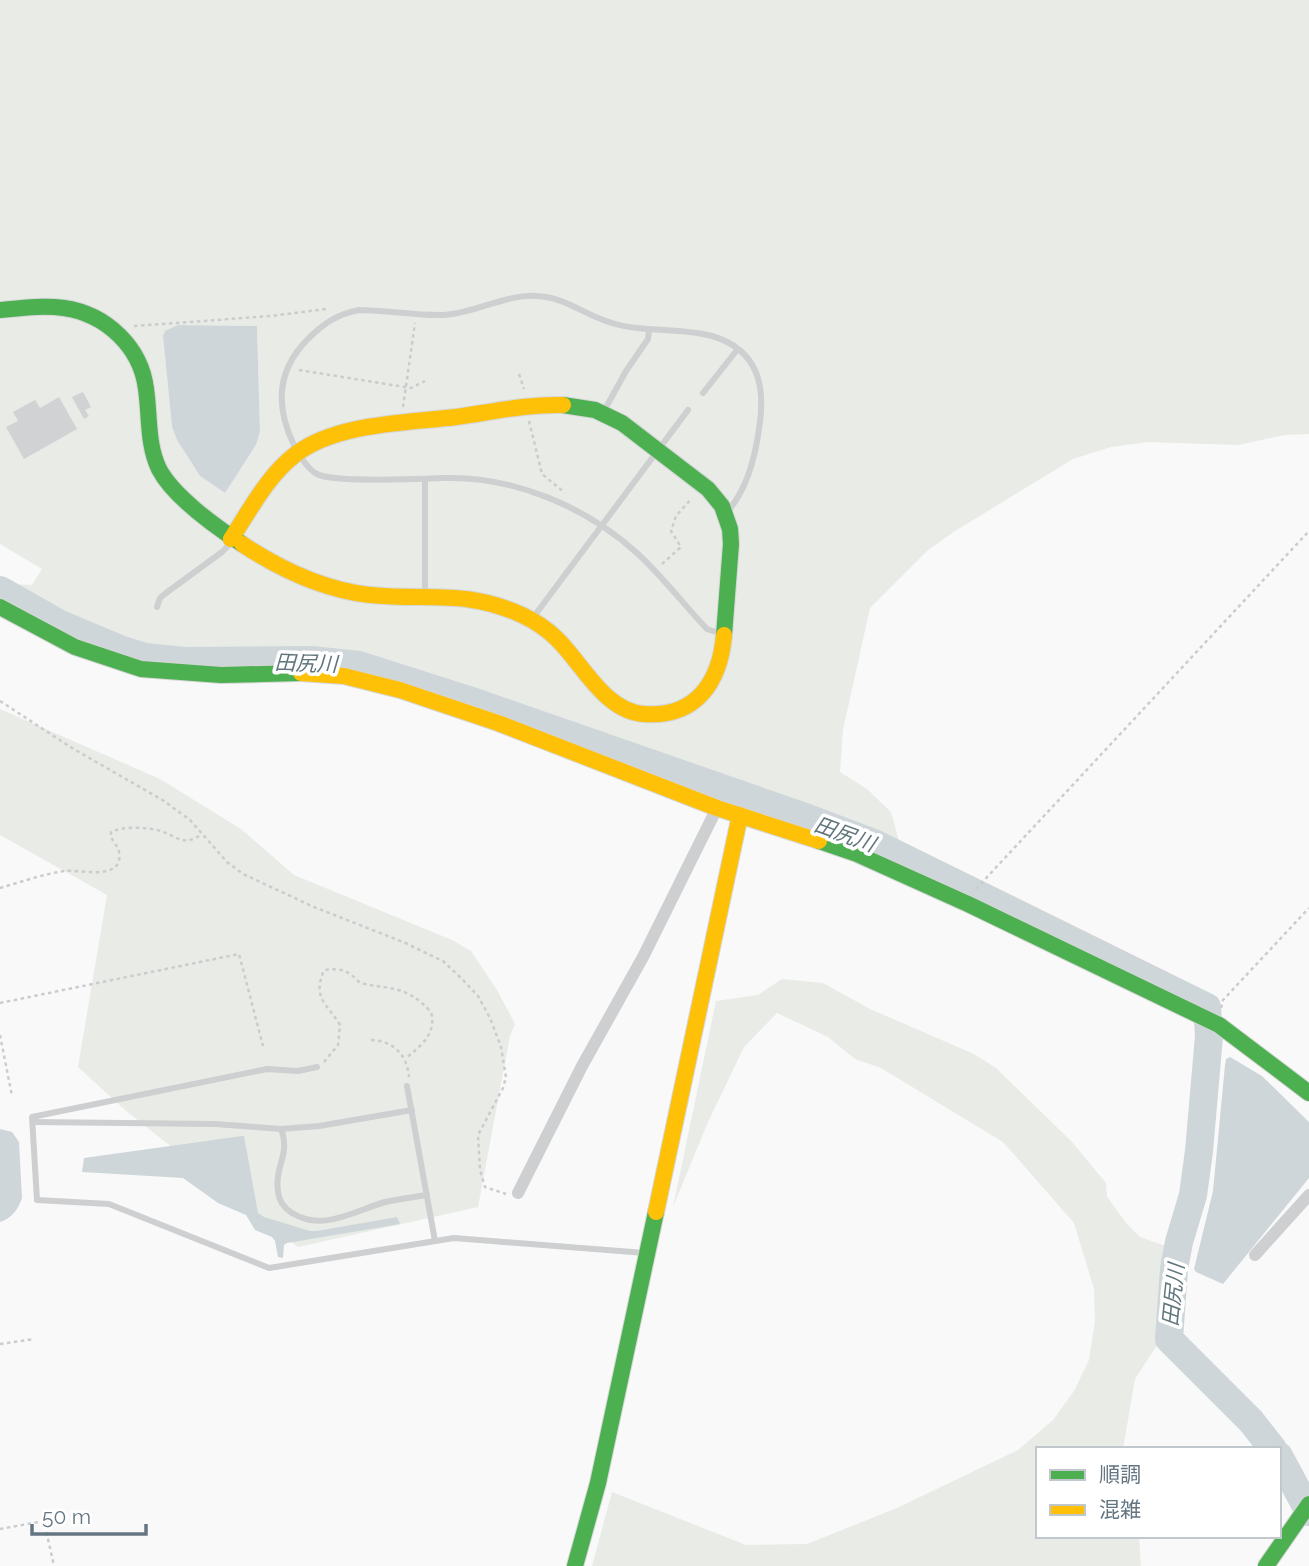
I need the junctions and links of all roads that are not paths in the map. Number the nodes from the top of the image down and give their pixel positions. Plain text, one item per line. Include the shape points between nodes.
1 (0, 310) edge
2 (649, 331) junction
3 (737, 350) junction
4 (703, 393) dead end
5 (688, 410) dead end
6 (603, 413) junction
7 (657, 451) junction
8 (299, 453) junction
9 (425, 479) junction
10 (726, 512) junction
11 (602, 525) junction
12 (233, 539) junction
13 (425, 596) junction
14 (0, 607) edge
15 (157, 607) dead end
16 (531, 620) junction
17 (724, 635) junction
18 (717, 808) junction
19 (740, 815) junction
20 (317, 1067) road end
21 (408, 1086) road end
22 (1309, 1093) edge
23 (412, 1110) junction
24 (33, 1122) junction
25 (281, 1129) junction
26 (518, 1194) road end
27 (427, 1195) junction
28 (1309, 1195) edge
29 (435, 1241) junction
30 (646, 1253) junction
31 (1255, 1255) dead end
32 (1309, 1504) edge
33 (575, 1566) edge
34 (1266, 1566) edge

1 - 12 street via 73,309 93,315 115,330 133,350 143,372 159,469 176,491
2 - 3 lane via 713,337
2 - 6 lane
2 - 8 lane via 610,323 562,301 536,295 445,315 354,311 320,326 298,348 287,369 282,414
3 - 4 lane
3 - 10 lane via 758,375 763,390 761,420 743,489
5 - 7 lane
6 - 7 street
6 - 8 street via 526,405 340,435
7 - 10 street via 705,486
7 - 11 lane
8 - 9 lane via 316,473 328,477
8 - 12 street via 268,484
9 - 11 lane via 486,480 540,495
9 - 13 lane
10 - 17 street via 731,543
11 - 16 lane
11 - 17 lane via 639,555 707,629
12 - 13 street via 276,566 337,590
12 - 15 lane via 160,598
13 - 16 street via 470,598
14 - 18 street via 75,647 141,669 221,675 313,673 400,690
16 - 17 street via 622,708 639,715 675,710 695,702 709,689 722,657
18 - 19 street
18 - 26 street
19 - 22 street via 857,854 1219,1025
19 - 30 street
20 - 24 lane via 267,1069 33,1117
21 - 23 lane
23 - 25 lane
23 - 27 lane
24 - 25 lane
24 - 29 lane via 37,1200 109,1204 269,1268
25 - 27 lane via 286,1150 278,1192 287,1209 306,1219 332,1220 385,1202
27 - 29 lane
28 - 31 street
29 - 30 lane via 454,1238
30 - 33 street via 598,1483
32 - 34 street

